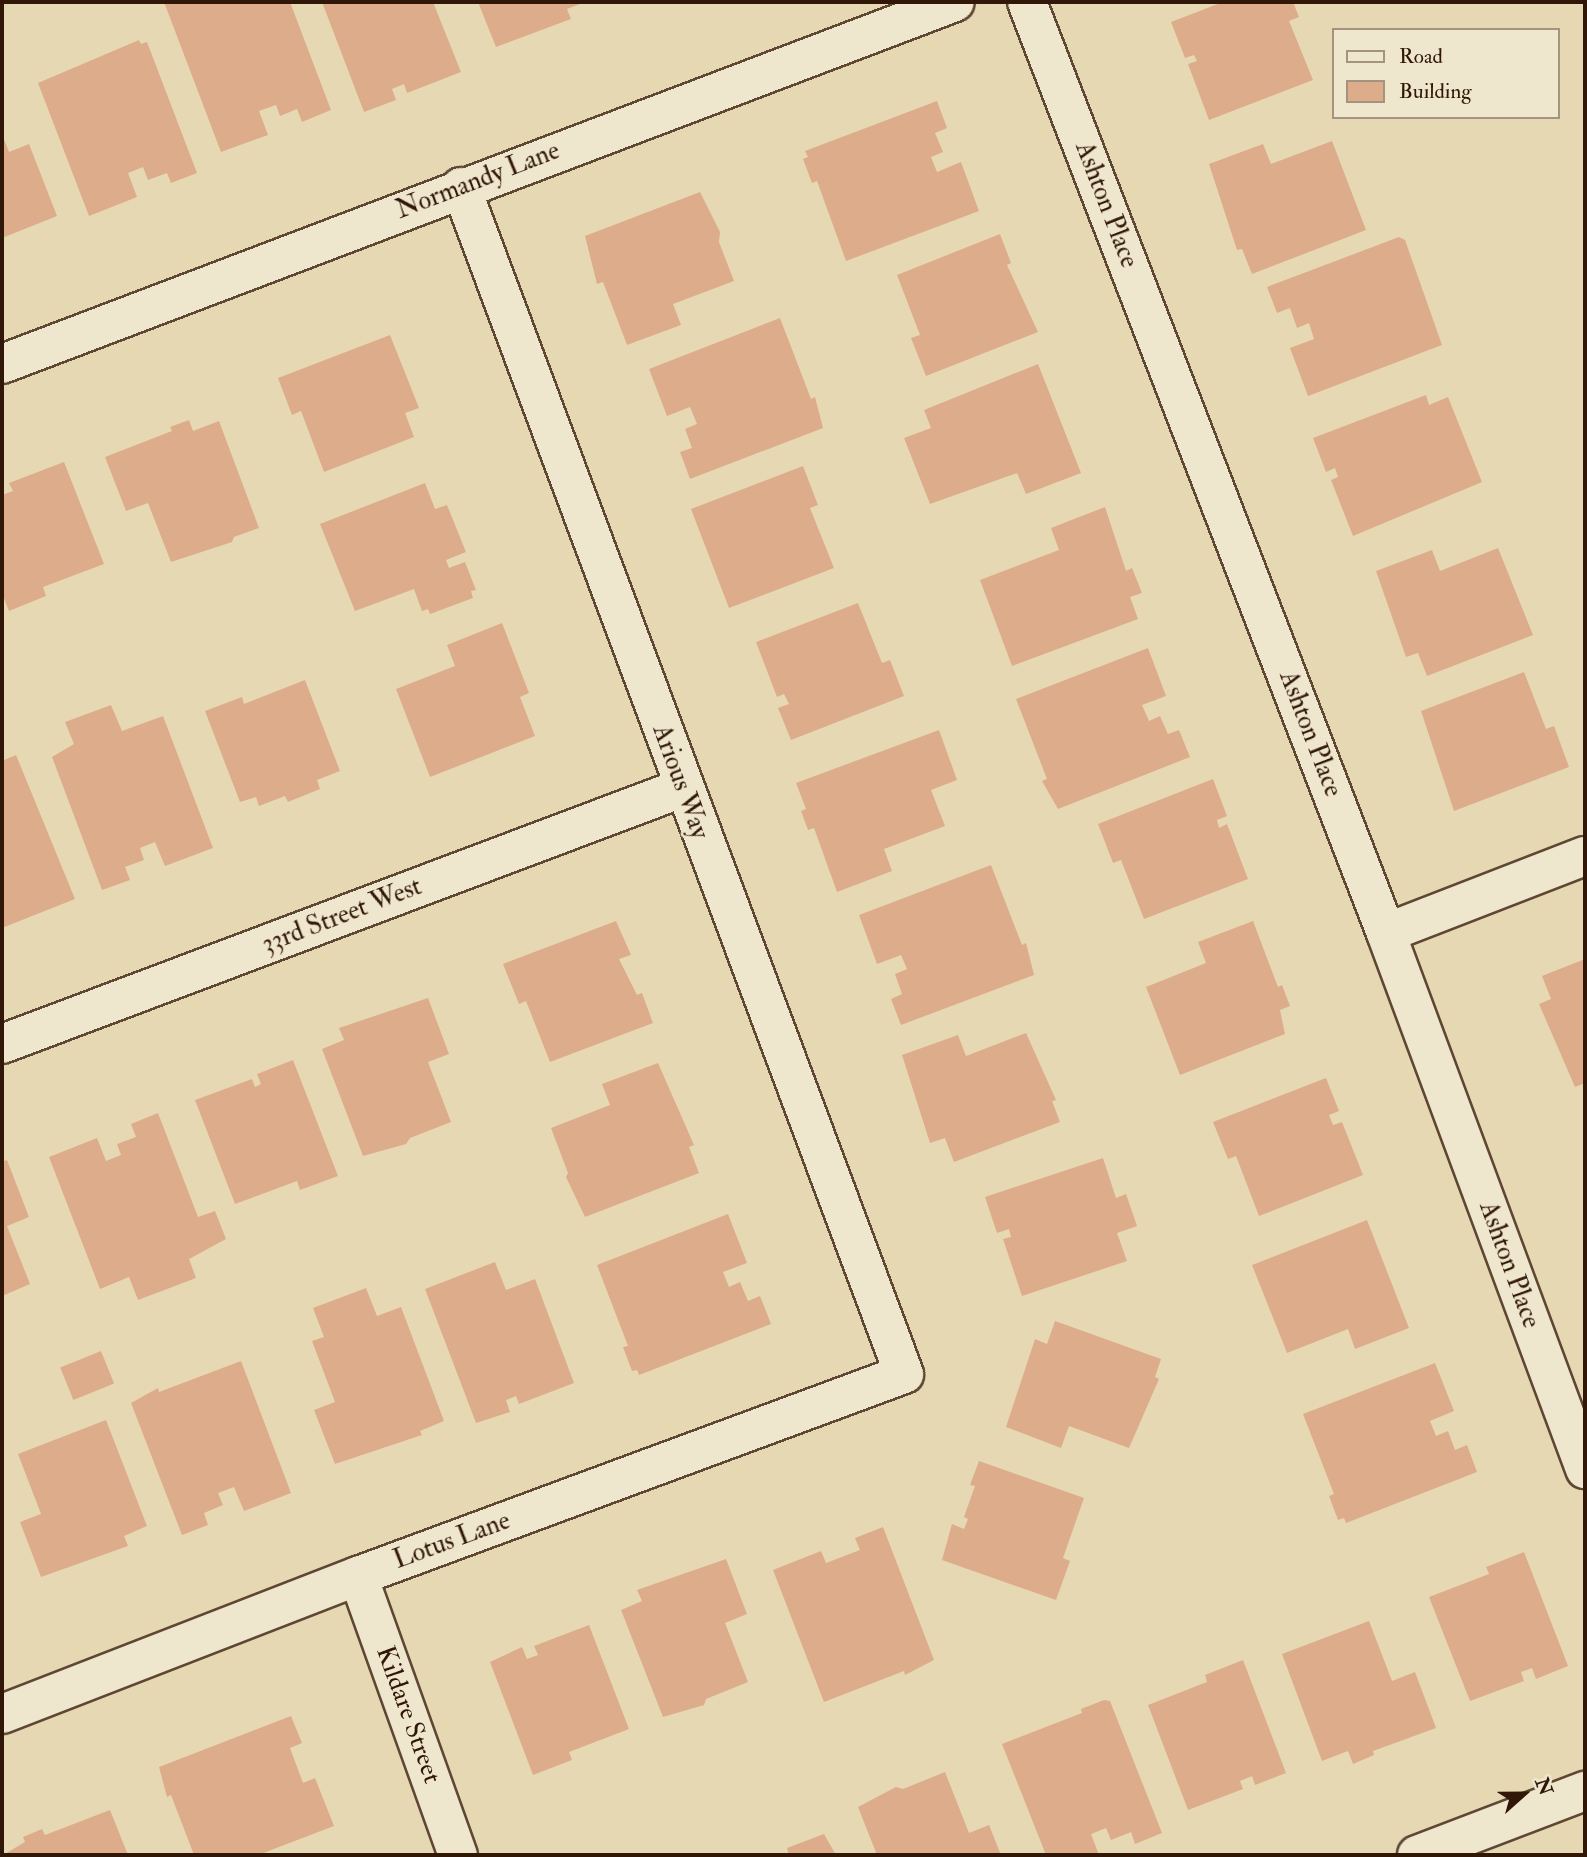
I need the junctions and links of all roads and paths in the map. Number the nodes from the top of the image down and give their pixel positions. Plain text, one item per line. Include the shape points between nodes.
1 (955, 2) edge
2 (1027, 2) edge
3 (461, 187) junction
4 (2, 364) edge
5 (682, 788) junction
6 (1585, 856) edge
7 (1386, 933) junction
8 (2, 1044) edge
9 (904, 1374) joint
10 (1585, 1469) edge
11 (358, 1576) junction
12 (2, 1714) edge
13 (1585, 1791) edge
14 (458, 1855) edge
15 (1416, 1855) edge

1 - 3 street, Normandy Lane
2 - 7 street, Ashton Place
3 - 4 street, Normandy Lane
3 - 5 street, Arious Way
5 - 8 street, 33rd Street West
5 - 9 street, Arious Way
6 - 7 street
7 - 10 street, Ashton Place
9 - 11 street, Lotus Lane
11 - 12 street, Lotus Lane
11 - 14 street, Kildare Street
13 - 15 street

